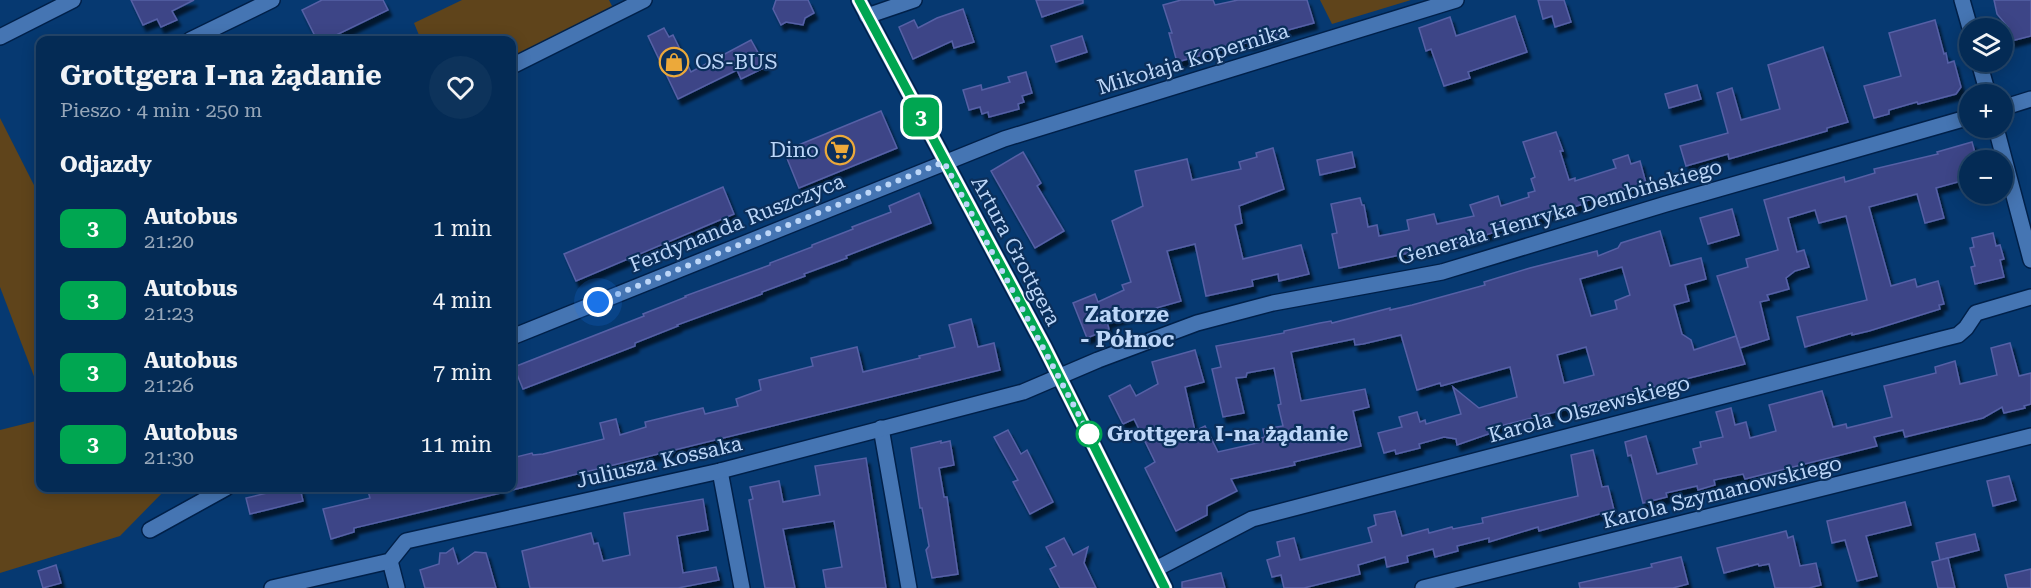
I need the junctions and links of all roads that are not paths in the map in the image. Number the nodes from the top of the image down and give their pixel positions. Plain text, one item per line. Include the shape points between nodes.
1 (73, 0) edge
2 (272, 0) edge
3 (644, 0) edge
4 (859, 0) edge
5 (914, 0) edge
6 (1456, 0) edge
7 (1962, 0) edge
8 (867, 16) junction
9 (1967, 18) edge
10 (198, 36) edge
11 (0, 37) edge
12 (516, 64) edge
13 (2031, 99) edge
14 (2013, 105) edge
15 (1959, 120) edge
16 (1999, 138) edge
17 (944, 162) junction
18 (2031, 260) edge
19 (2031, 297) edge
20 (516, 335) edge
21 (1059, 377) junction
22 (881, 428) junction
23 (2031, 436) edge
24 (720, 471) junction
25 (200, 494) edge
26 (150, 530) dead end
27 (390, 561) junction
28 (1156, 569) junction
29 (272, 588) edge
30 (397, 588) edge
31 (742, 588) edge
32 (909, 588) edge
33 (1165, 588) edge
34 (1423, 588) edge

1 - 11 street
2 - 10 street
3 - 12 street
4 - 8 street, Artura Grottgera
5 - 8 street
6 - 17 street, Mikołaja Kopernika via 1004,139
7 - 9 street
8 - 17 street, Artura Grottgera
13 - 14 street
15 - 21 street, Generała Henryka Dembińskiego via 1442,272 1273,303 1197,323
16 - 18 street
17 - 20 street, Ferdynanda Ruszczyca
17 - 21 street, Artura Grottgera
19 - 28 street, Karola Olszewskiego via 1976,313 1958,335 1252,519
21 - 22 street, Juliusza Kossaka via 1023,392
21 - 28 street, Artura Grottgera
22 - 24 street, Juliusza Kossaka
22 - 32 street
23 - 34 street, Karola Szymanowskiego
24 - 27 street, Juliusza Kossaka via 406,541
24 - 31 street
25 - 26 street
27 - 29 street
27 - 30 street
28 - 33 street, Artura Grottgera

